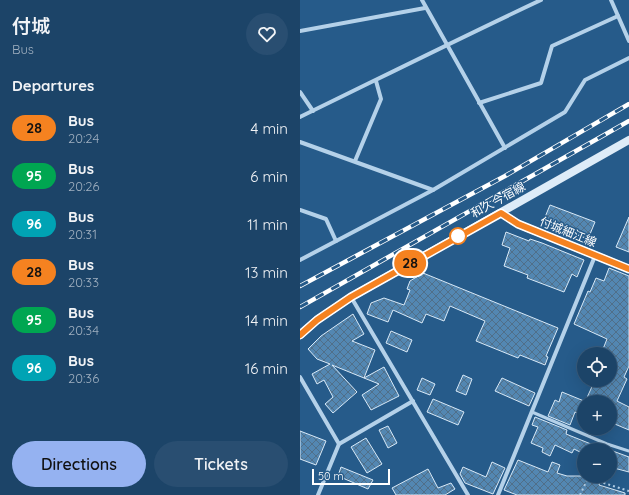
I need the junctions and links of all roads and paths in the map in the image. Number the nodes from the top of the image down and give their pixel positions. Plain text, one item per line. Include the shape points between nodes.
1 (422, 0) edge
2 (541, 0) edge
3 (611, 0) edge
4 (425, 8) junction
5 (618, 16) junction
6 (300, 31) edge
7 (629, 41) edge
8 (446, 44) junction
9 (629, 58) edge
10 (376, 81) junction
11 (300, 92) edge
12 (479, 103) junction
13 (313, 111) junction
14 (300, 118) edge
15 (629, 140) edge
16 (300, 142) edge
17 (504, 148) junction
18 (355, 161) junction
19 (433, 190) junction
20 (300, 210) edge
21 (501, 213) junction
22 (336, 241) junction
23 (595, 256) junction
24 (300, 260) edge
25 (629, 269) edge
26 (351, 297) junction
27 (300, 335) edge
28 (300, 377) edge
29 (413, 401) junction
30 (532, 412) junction
31 (340, 444) junction
32 (629, 451) edge
33 (629, 491) edge
34 (318, 495) edge
35 (468, 495) edge
36 (498, 495) edge
37 (580, 495) edge

1 - 4 street
2 - 8 street
3 - 5 street
4 - 6 street
4 - 8 street
5 - 7 street
5 - 12 street via 552,46 541,83
8 - 10 street
8 - 12 street
9 - 17 street via 585,80 565,112
10 - 13 street
10 - 18 street via 381,99
11 - 13 street
12 - 17 street
13 - 14 street
15 - 21 main road, 和久今宿線
16 - 18 street
17 - 19 street
18 - 19 street
19 - 22 street
20 - 22 street via 326,219
21 - 23 main road, 付城細江線 via 518,224
21 - 26 main road, 和久今宿線
22 - 24 street
23 - 25 main road, 付城細江線
23 - 30 street
26 - 27 main road, 和久今宿線
26 - 29 street
28 - 31 street
29 - 31 street
29 - 35 street
30 - 32 lane
30 - 36 street
31 - 34 street
33 - 37 path via 588,478

